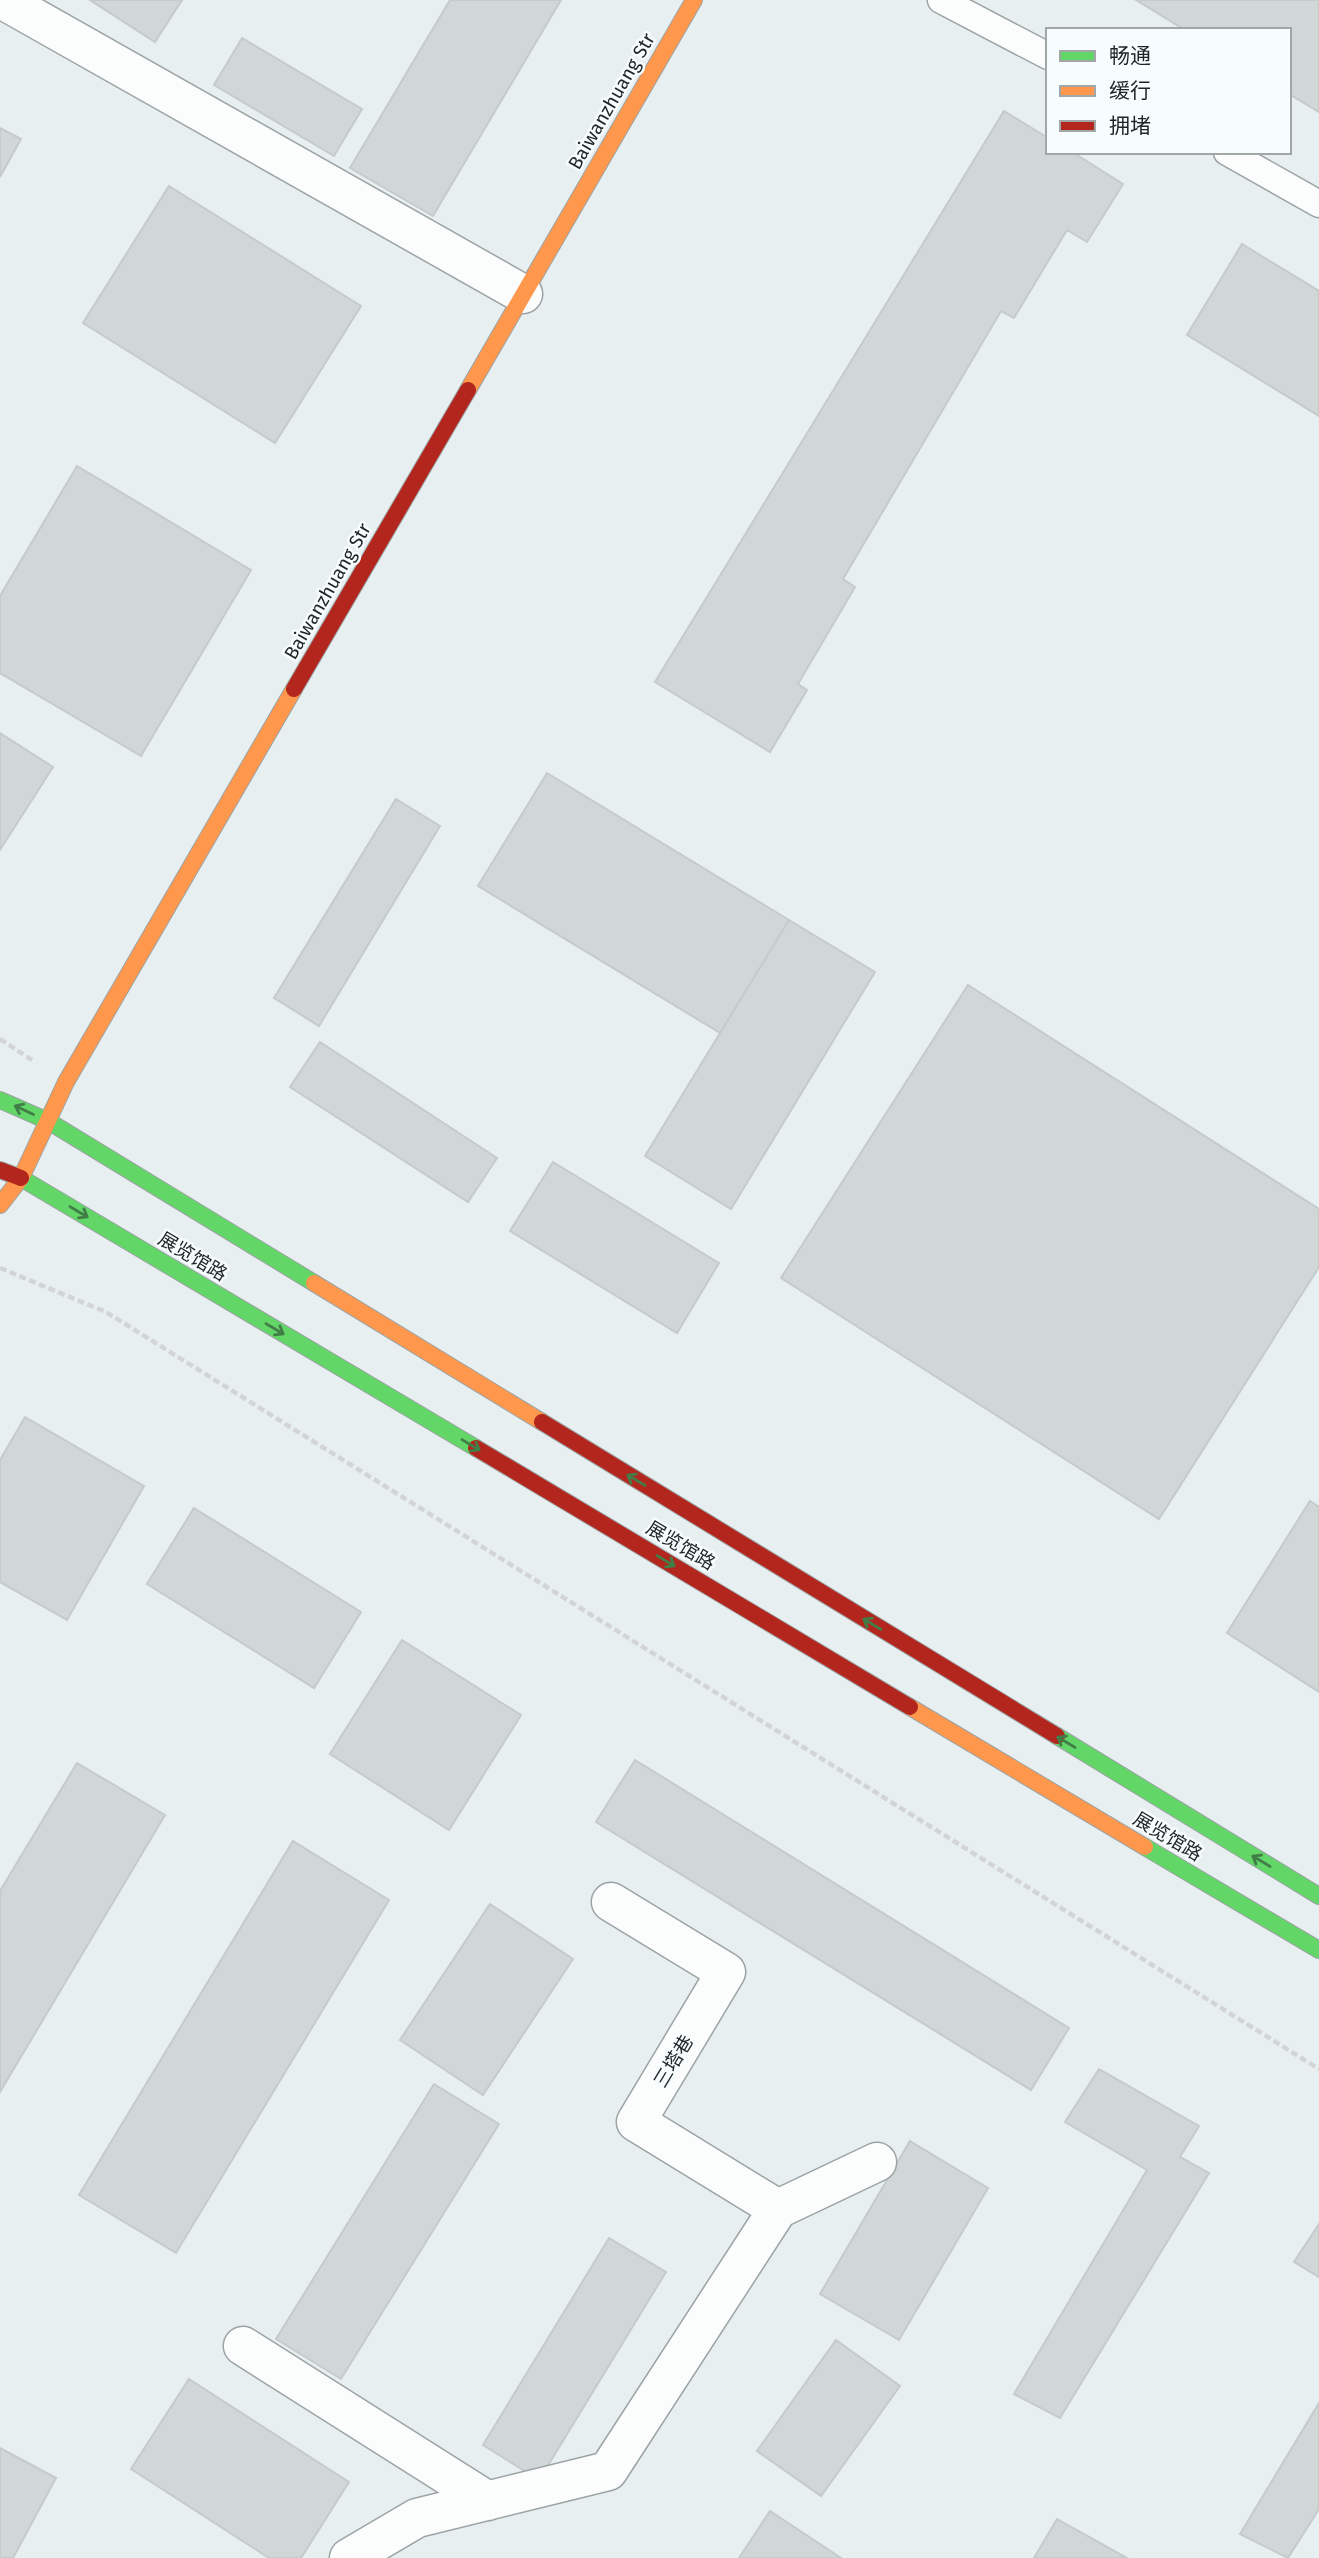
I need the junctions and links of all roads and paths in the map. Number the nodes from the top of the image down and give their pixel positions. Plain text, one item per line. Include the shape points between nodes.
1 (3, 0) edge
2 (694, 0) edge
3 (941, 0) edge
4 (1046, 55) edge
5 (1231, 154) edge
6 (1319, 204) edge
7 (523, 294) junction
8 (0, 1100) edge
9 (48, 1121) junction
10 (0, 1170) edge
11 (21, 1178) junction
12 (0, 1205) edge
13 (0, 1268) edge
14 (1319, 1896) edge
15 (611, 1902) dead end
16 (1319, 1950) edge
17 (1319, 2069) edge
18 (877, 2162) dead end
19 (778, 2209) junction
20 (243, 2346) dead end
21 (488, 2501) junction
22 (349, 2558) edge

1 - 7 street
2 - 7 main road, Baiwanzhuang Str
3 - 4 lane
5 - 6 lane
7 - 9 main road, Baiwanzhuang Str
9 -> 8 main road, 展览馆路
9 - 11 main road, Baiwanzhuang Str
14 -> 9 main road, 展览馆路
10 - 11 main road, 展览馆路
11 - 12 main road, Baiwanzhuang Str
11 -> 16 main road, 展览馆路
13 - 17 path via 106,1312
15 - 19 street, 三塔巷 via 726,1972 636,2122
18 - 19 street
19 - 21 street via 608,2471
20 - 21 street
21 - 22 street via 417,2518

